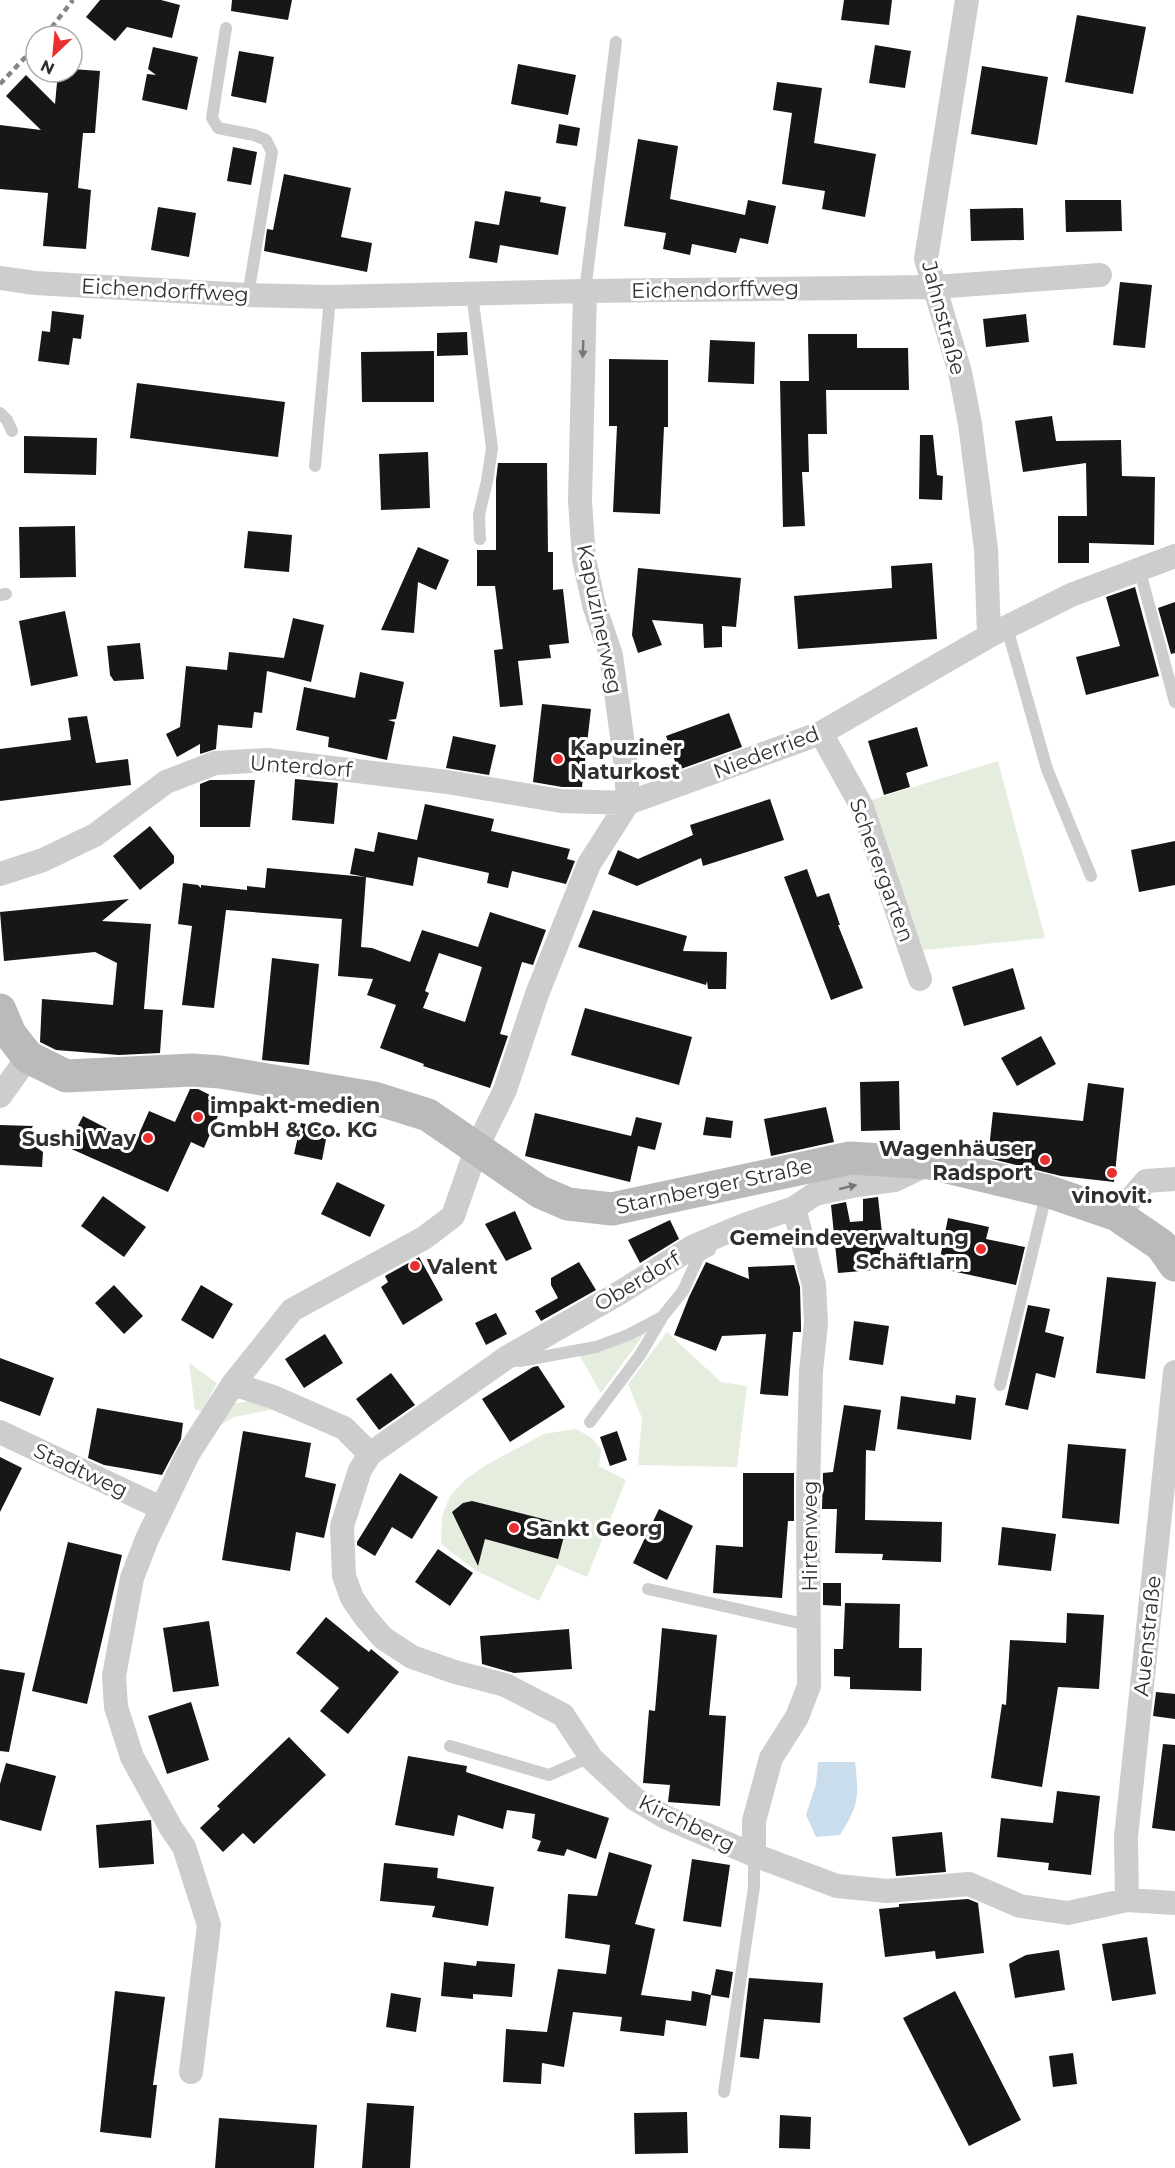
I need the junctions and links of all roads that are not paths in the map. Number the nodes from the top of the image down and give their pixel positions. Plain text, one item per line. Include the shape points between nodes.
1 (967, 0) edge
2 (226, 28) dead end
3 (616, 42) dead end
4 (1100, 275) dead end
5 (0, 278) edge
6 (934, 287) junction
7 (585, 291) junction
8 (472, 294) junction
9 (248, 295) junction
10 (330, 297) junction
11 (0, 413) edge
12 (12, 431) dead end
13 (315, 466) dead end
14 (480, 539) dead end
15 (1175, 556) edge
16 (1139, 568) junction
17 (998, 632) junction
18 (1175, 702) edge
19 (821, 733) junction
20 (628, 803) junction
21 (0, 874) edge
22 (1091, 876) dead end
23 (920, 979) dead end
24 (0, 1010) edge
25 (28, 1057) junction
26 (0, 1096) edge
27 (477, 1147) junction
28 (930, 1163) junction
29 (1175, 1179) edge
30 (1047, 1191) junction
31 (794, 1208) junction
32 (1117, 1215) junction
33 (744, 1225) junction
34 (1175, 1265) edge
35 (663, 1316) junction
36 (506, 1358) junction
37 (1175, 1372) edge
38 (233, 1384) junction
39 (1000, 1385) dead end
40 (591, 1422) dead end
41 (0, 1432) edge
42 (369, 1454) junction
43 (161, 1508) junction
44 (648, 1589) dead end
45 (808, 1624) junction
46 (450, 1746) dead end
47 (590, 1756) junction
48 (754, 1855) junction
49 (1127, 1900) junction
50 (1175, 1903) edge
51 (191, 2072) dead end
52 (724, 2092) dead end

1 - 6 street, Jahnstraße via 926,259
2 - 9 lane via 212,118 218,128 266,140 272,152
3 - 7 lane
4 - 6 street, Eichendorffweg
5 - 9 street, Eichendorffweg
6 - 7 street, Eichendorffweg
6 - 17 street, Jahnstraße via 960,372 970,424
7 - 8 street, Eichendorffweg
7 -> 20 street, Kapuzinerweg via 580,489 584,559 611,655
8 - 10 street, Eichendorffweg
8 - 14 lane via 492,448 479,515
9 - 10 street, Eichendorffweg
10 - 13 lane
11 - 12 lane
15 - 16 street, Niederried
16 - 17 street, Niederried via 1071,595
16 - 18 lane
17 - 19 street, Niederried
17 - 22 lane via 1047,769
19 - 20 street, Niederried
19 - 23 street, Scherergarten via 862,807
20 - 21 street, Unterdorf via 561,801 447,782 267,760 215,763 166,782 95,835 43,860
20 - 27 street via 589,864 537,994 505,1090
24 - 25 main road, Starnberger Straße via 10,1034
25 - 26 street
25 - 27 main road, Starnberger Straße via 66,1076 220,1072 374,1098 428,1114
27 - 28 main road, Starnberger Straße via 540,1192 568,1204 597,1209 663,1199 850,1158
27 - 38 street via 453,1216 424,1238 292,1310
28 - 30 main road, Starnberger Straße
31 -> 28 street, Oberdorf via 815,1194 895,1179
29 - 32 street via 1146,1181
30 - 32 main road, Starnberger Straße
30 - 39 lane
31 - 33 street, Oberdorf
31 - 45 street, Hirtenweg via 814,1285 816,1323 811,1371
32 - 34 main road, Starnberger Straße via 1161,1245
33 - 35 lane via 732,1240 699,1256 683,1291
33 - 36 street, Oberdorf via 694,1246
35 - 36 lane via 596,1347 520,1361
35 - 40 lane
36 - 42 street, Oberdorf
37 - 49 street, Auenstraße via 1126,1837
38 - 42 street via 344,1428
38 - 43 street via 188,1454
41 - 43 street, Stadtweg
42 - 47 street, Kirchberg via 342,1526 344,1576 365,1617 383,1638 412,1657 505,1685 563,1714
43 - 51 street via 132,1578 114,1676 116,1707 132,1757 184,1847 209,1925
44 - 45 lane
45 - 48 street, Hirtenweg via 809,1686 797,1717 771,1758 754,1821
46 - 47 lane via 549,1775
47 - 48 street, Kirchberg via 635,1799 666,1817
48 - 49 street, Kirchberg via 837,1886 886,1891 969,1884 1020,1905 1068,1913
48 - 52 lane via 754,1887
49 - 50 street, Kirchberg

